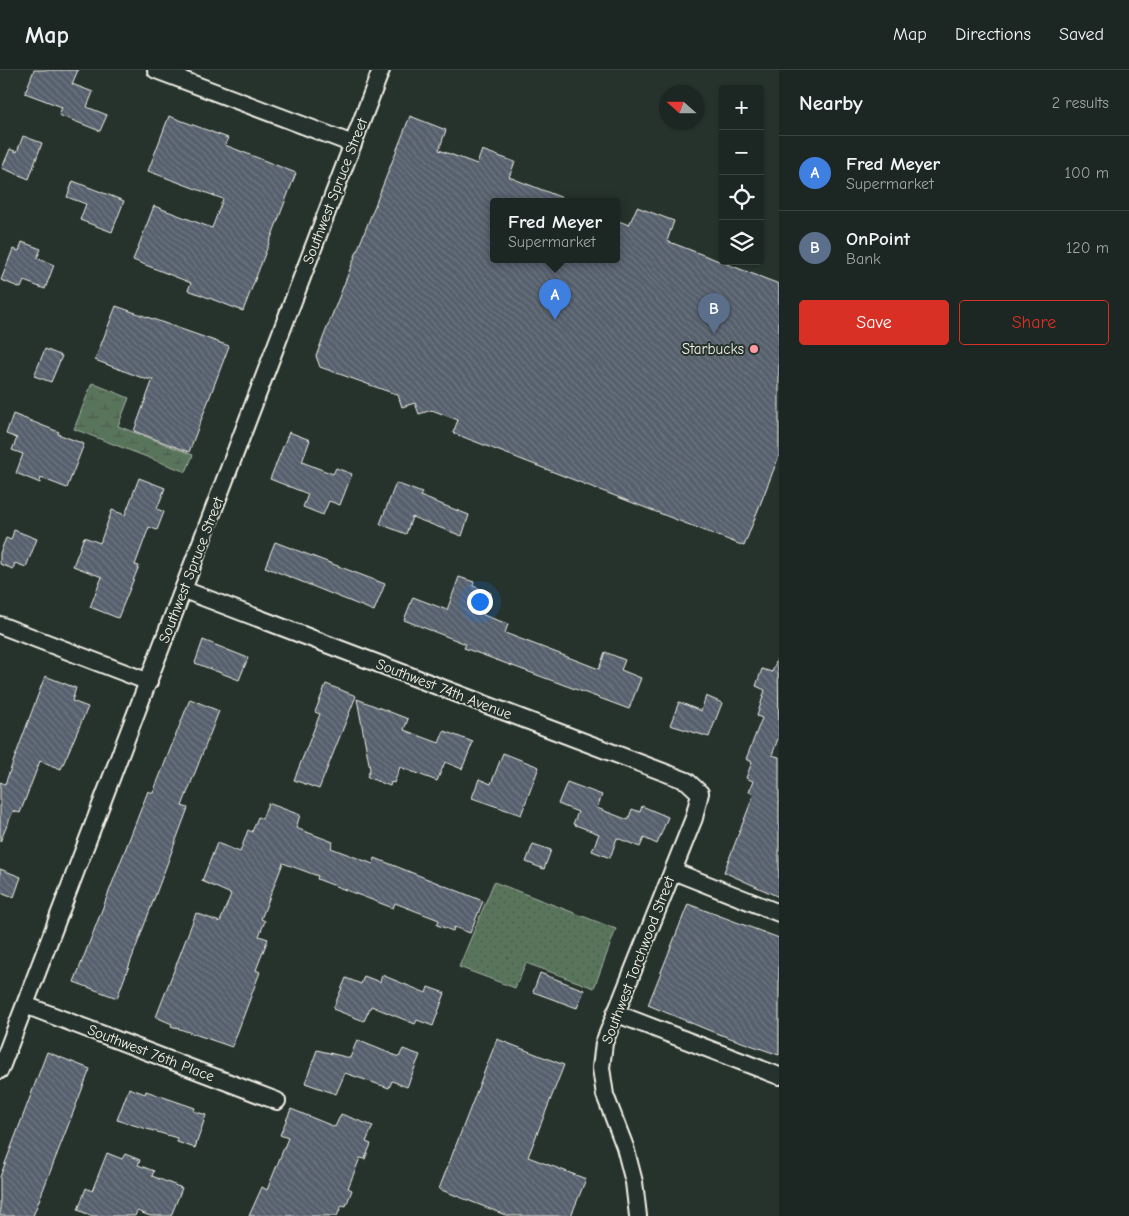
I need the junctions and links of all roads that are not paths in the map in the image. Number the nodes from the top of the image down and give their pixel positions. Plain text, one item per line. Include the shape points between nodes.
1 (156, 70) edge
2 (381, 70) edge
3 (353, 144) junction
4 (184, 590) junction
5 (0, 625) edge
6 (148, 682) junction
7 (700, 793) joint
8 (673, 871) junction
9 (779, 913) edge
10 (25, 1005) junction
11 (615, 1013) junction
12 (0, 1070) edge
13 (779, 1076) edge
14 (277, 1102) dead end
15 (638, 1216) edge

1 - 3 street
2 - 3 street, Southwest Spruce Street
3 - 4 street, Southwest Spruce Street
4 - 6 street, Southwest Spruce Street
4 - 7 street, Southwest 74th Avenue via 687,781
5 - 6 street
6 - 10 street, Southwest Spruce Street
7 - 8 street, Southwest Torchwood Street via 694,818
8 - 9 street
8 - 11 street, Southwest Torchwood Street
10 - 12 street, Southwest Spruce Street
10 - 14 street, Southwest 76th Place
11 - 13 street
11 - 15 street, Southwest Torchwood Street via 604,1043 601,1068 605,1095 625,1146 634,1182

